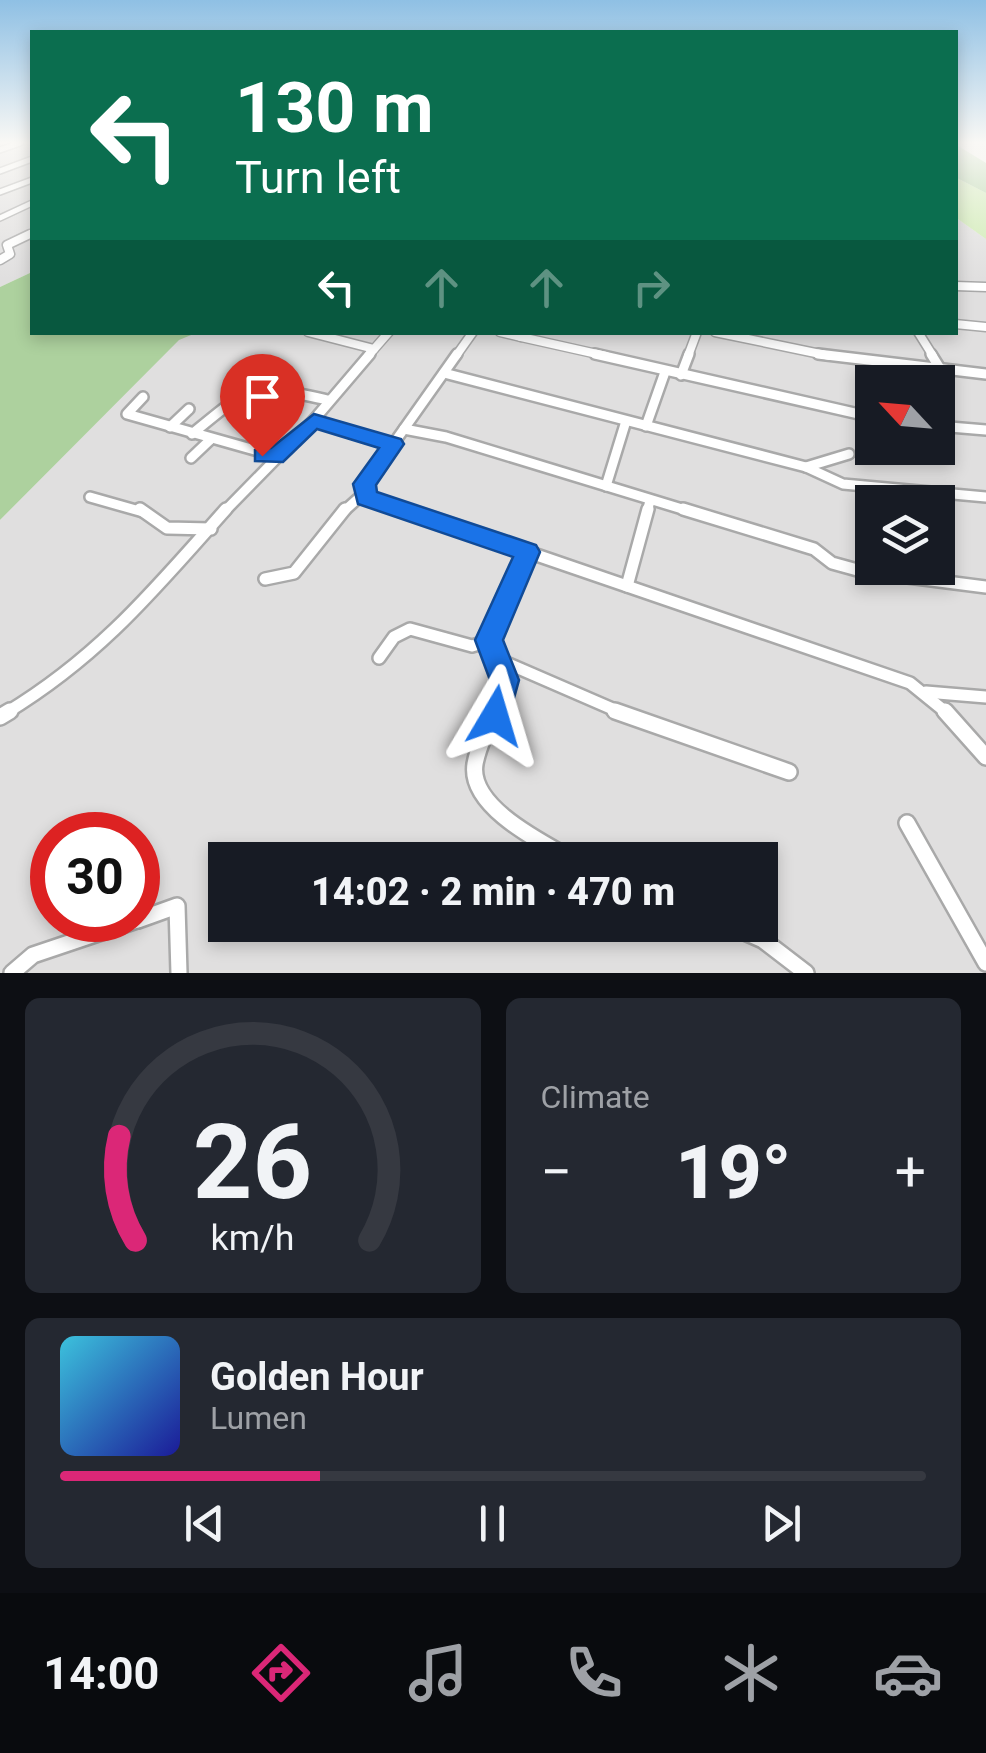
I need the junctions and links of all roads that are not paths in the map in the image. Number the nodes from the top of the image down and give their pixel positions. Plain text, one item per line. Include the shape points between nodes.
1 (30, 204) edge
2 (0, 218) edge
3 (30, 234) edge
4 (0, 260) edge
5 (958, 286) edge
6 (986, 287) edge
7 (958, 324) edge
8 (986, 327) edge
9 (320, 335) edge
10 (386, 335) edge
11 (471, 335) edge
12 (514, 335) edge
13 (695, 335) edge
14 (729, 335) edge
15 (920, 335) edge
16 (374, 349) junction
17 (894, 365) edge
18 (938, 365) edge
19 (955, 371) edge
20 (665, 372) junction
21 (444, 373) junction
22 (986, 374) edge
23 (681, 375) junction
24 (143, 397) dead end
25 (328, 400) junction
26 (189, 410) dead end
27 (855, 414) edge
28 (314, 421) junction
29 (626, 421) junction
30 (646, 426) junction
31 (955, 427) edge
32 (170, 428) junction
33 (404, 429) junction
34 (986, 430) edge
35 (192, 434) junction
36 (210, 440) junction
37 (393, 444) junction
38 (848, 454) dead end
39 (276, 456) junction
40 (191, 458) dead end
41 (806, 467) junction
42 (606, 486) junction
43 (363, 494) junction
44 (90, 497) dead end
45 (986, 497) edge
46 (650, 502) junction
47 (212, 528) junction
48 (528, 552) junction
49 (265, 579) dead end
50 (626, 586) junction
51 (986, 587) edge
52 (489, 640) junction
53 (378, 658) dead end
54 (494, 658) junction
55 (925, 692) junction
56 (986, 697) edge
57 (0, 717) edge
58 (986, 757) edge
59 (790, 772) dead end
60 (907, 823) dead end
61 (540, 842) edge
62 (160, 912) edge
63 (72, 942) edge
64 (766, 942) edge
65 (986, 963) edge
66 (12, 973) edge
67 (180, 973) edge
68 (806, 973) edge

1 - 2 street
3 - 4 street via 7,245 10,254
5 - 6 street
7 - 8 street
9 - 16 street
10 - 16 street
11 - 21 street
12 - 20 street
13 - 23 street
14 - 17 street
15 - 18 street
16 - 25 street
19 - 22 street
20 - 23 street
20 - 30 street
21 - 29 street
21 - 33 street
23 - 27 street
24 - 32 street via 127,414
25 - 28 street
25 - 35 street via 262,386
26 - 32 street
28 - 37 street
28 - 39 street
29 - 30 street
29 - 42 street
30 - 41 street
31 - 34 street
32 - 35 street
33 - 37 street
33 - 42 street
35 - 36 street
36 - 39 street
36 - 40 street
37 - 43 street
38 - 41 street
39 - 47 street
41 - 45 street via 842,484
42 - 46 street
43 - 48 street
43 - 49 street via 294,573
44 - 47 street via 138,508 167,528
46 - 50 street
46 - 51 street via 814,549 832,563 861,571
47 - 57 street via 119,630 62,679
48 - 50 street
48 - 52 street
50 - 55 street
52 - 53 street via 472,646 410,629
52 - 54 street
54 - 59 street via 599,705
54 - 61 street via 504,680 474,767 478,788
55 - 56 street
55 - 58 street
60 - 65 street
62 - 67 street via 177,906
63 - 66 street via 33,955
64 - 68 street

